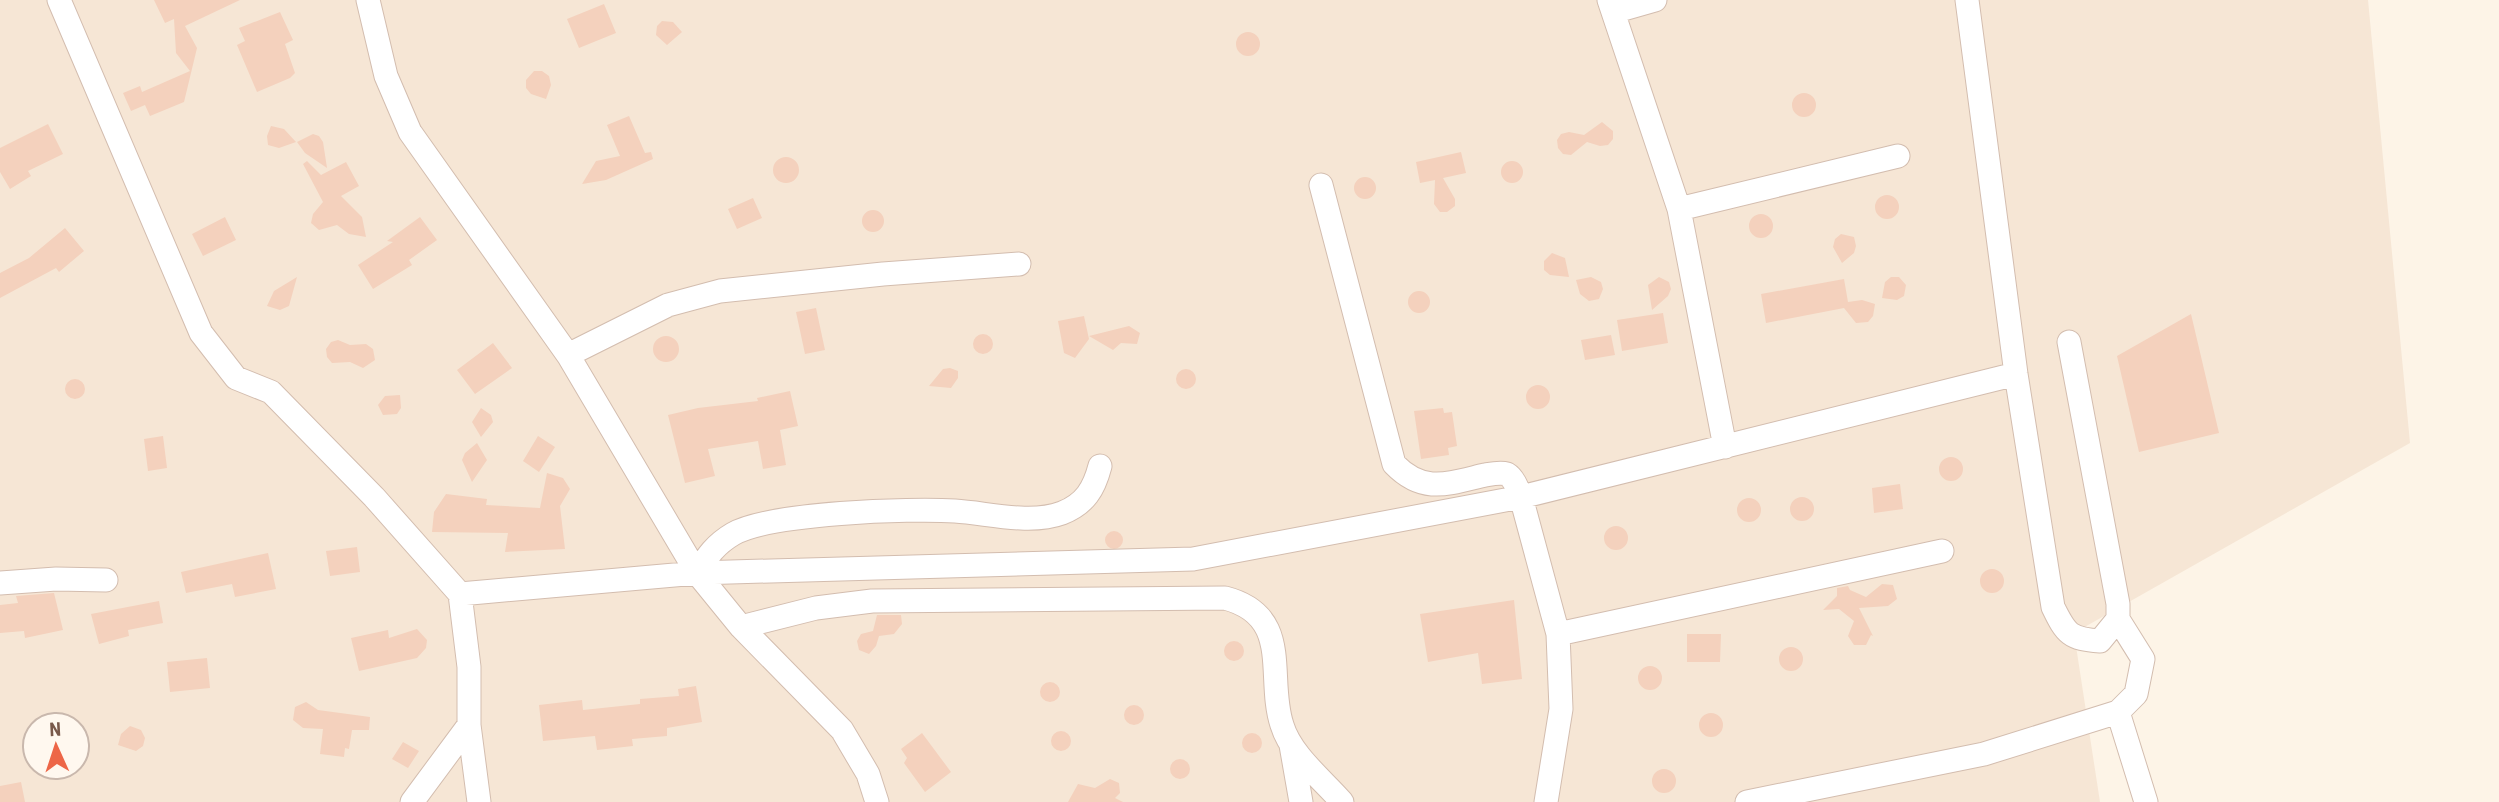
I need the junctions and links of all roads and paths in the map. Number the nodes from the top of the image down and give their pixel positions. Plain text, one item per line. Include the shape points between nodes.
1 (59, 0) edge
2 (368, 0) edge
3 (1655, 0) edge
4 (1967, 0) edge
5 (1611, 6) edge
6 (1898, 156) dead end
7 (1321, 185) dead end
8 (1679, 209) junction
9 (1019, 264) dead end
10 (2069, 342) dead end
11 (568, 355) junction
12 (2016, 374) junction
13 (1725, 447) junction
14 (1100, 466) dead end
15 (1521, 497) junction
16 (1942, 551) dead end
17 (697, 573) junction
18 (106, 580) dead end
19 (0, 583) edge
20 (460, 594) junction
21 (2118, 619) junction
22 (741, 627) junction
23 (1558, 634) junction
24 (2118, 712) junction
25 (469, 725) junction
26 (1291, 745) junction
27 (412, 802) edge
28 (479, 802) edge
29 (877, 802) edge
30 (1301, 802) edge
31 (1342, 802) edge
32 (1546, 802) edge
33 (1747, 802) edge
34 (2146, 802) edge

1 - 20 street via 201,333 236,379 271,392
2 - 11 street via 386,76 410,132
3 - 5 street
4 - 12 street
5 - 8 street
6 - 8 street
7 - 15 street via 1394,464 1408,479 1427,485 1506,474
8 - 13 street
9 - 11 street via 720,291 668,305
10 - 21 street
11 - 17 street
12 - 13 street
12 - 21 street via 2053,607 2063,627 2076,639 2100,641
13 - 15 street
14 - 17 street via 1094,489 1077,506 1059,514 1033,518 890,509 766,523 734,533 712,548
15 - 17 street via 1193,559
15 - 23 street
16 - 23 street
17 - 20 street
17 - 22 street
18 - 19 street
20 - 25 street via 469,667
21 - 24 street via 2143,659 2136,694
22 - 26 street via 816,608 872,601 1225,598 1243,603 1270,636 1281,724
22 - 29 street via 842,730 868,774
23 - 32 street via 1561,709
24 - 33 street via 1984,754
24 - 34 street
25 - 27 street
25 - 28 street
26 - 30 street
26 - 31 street

